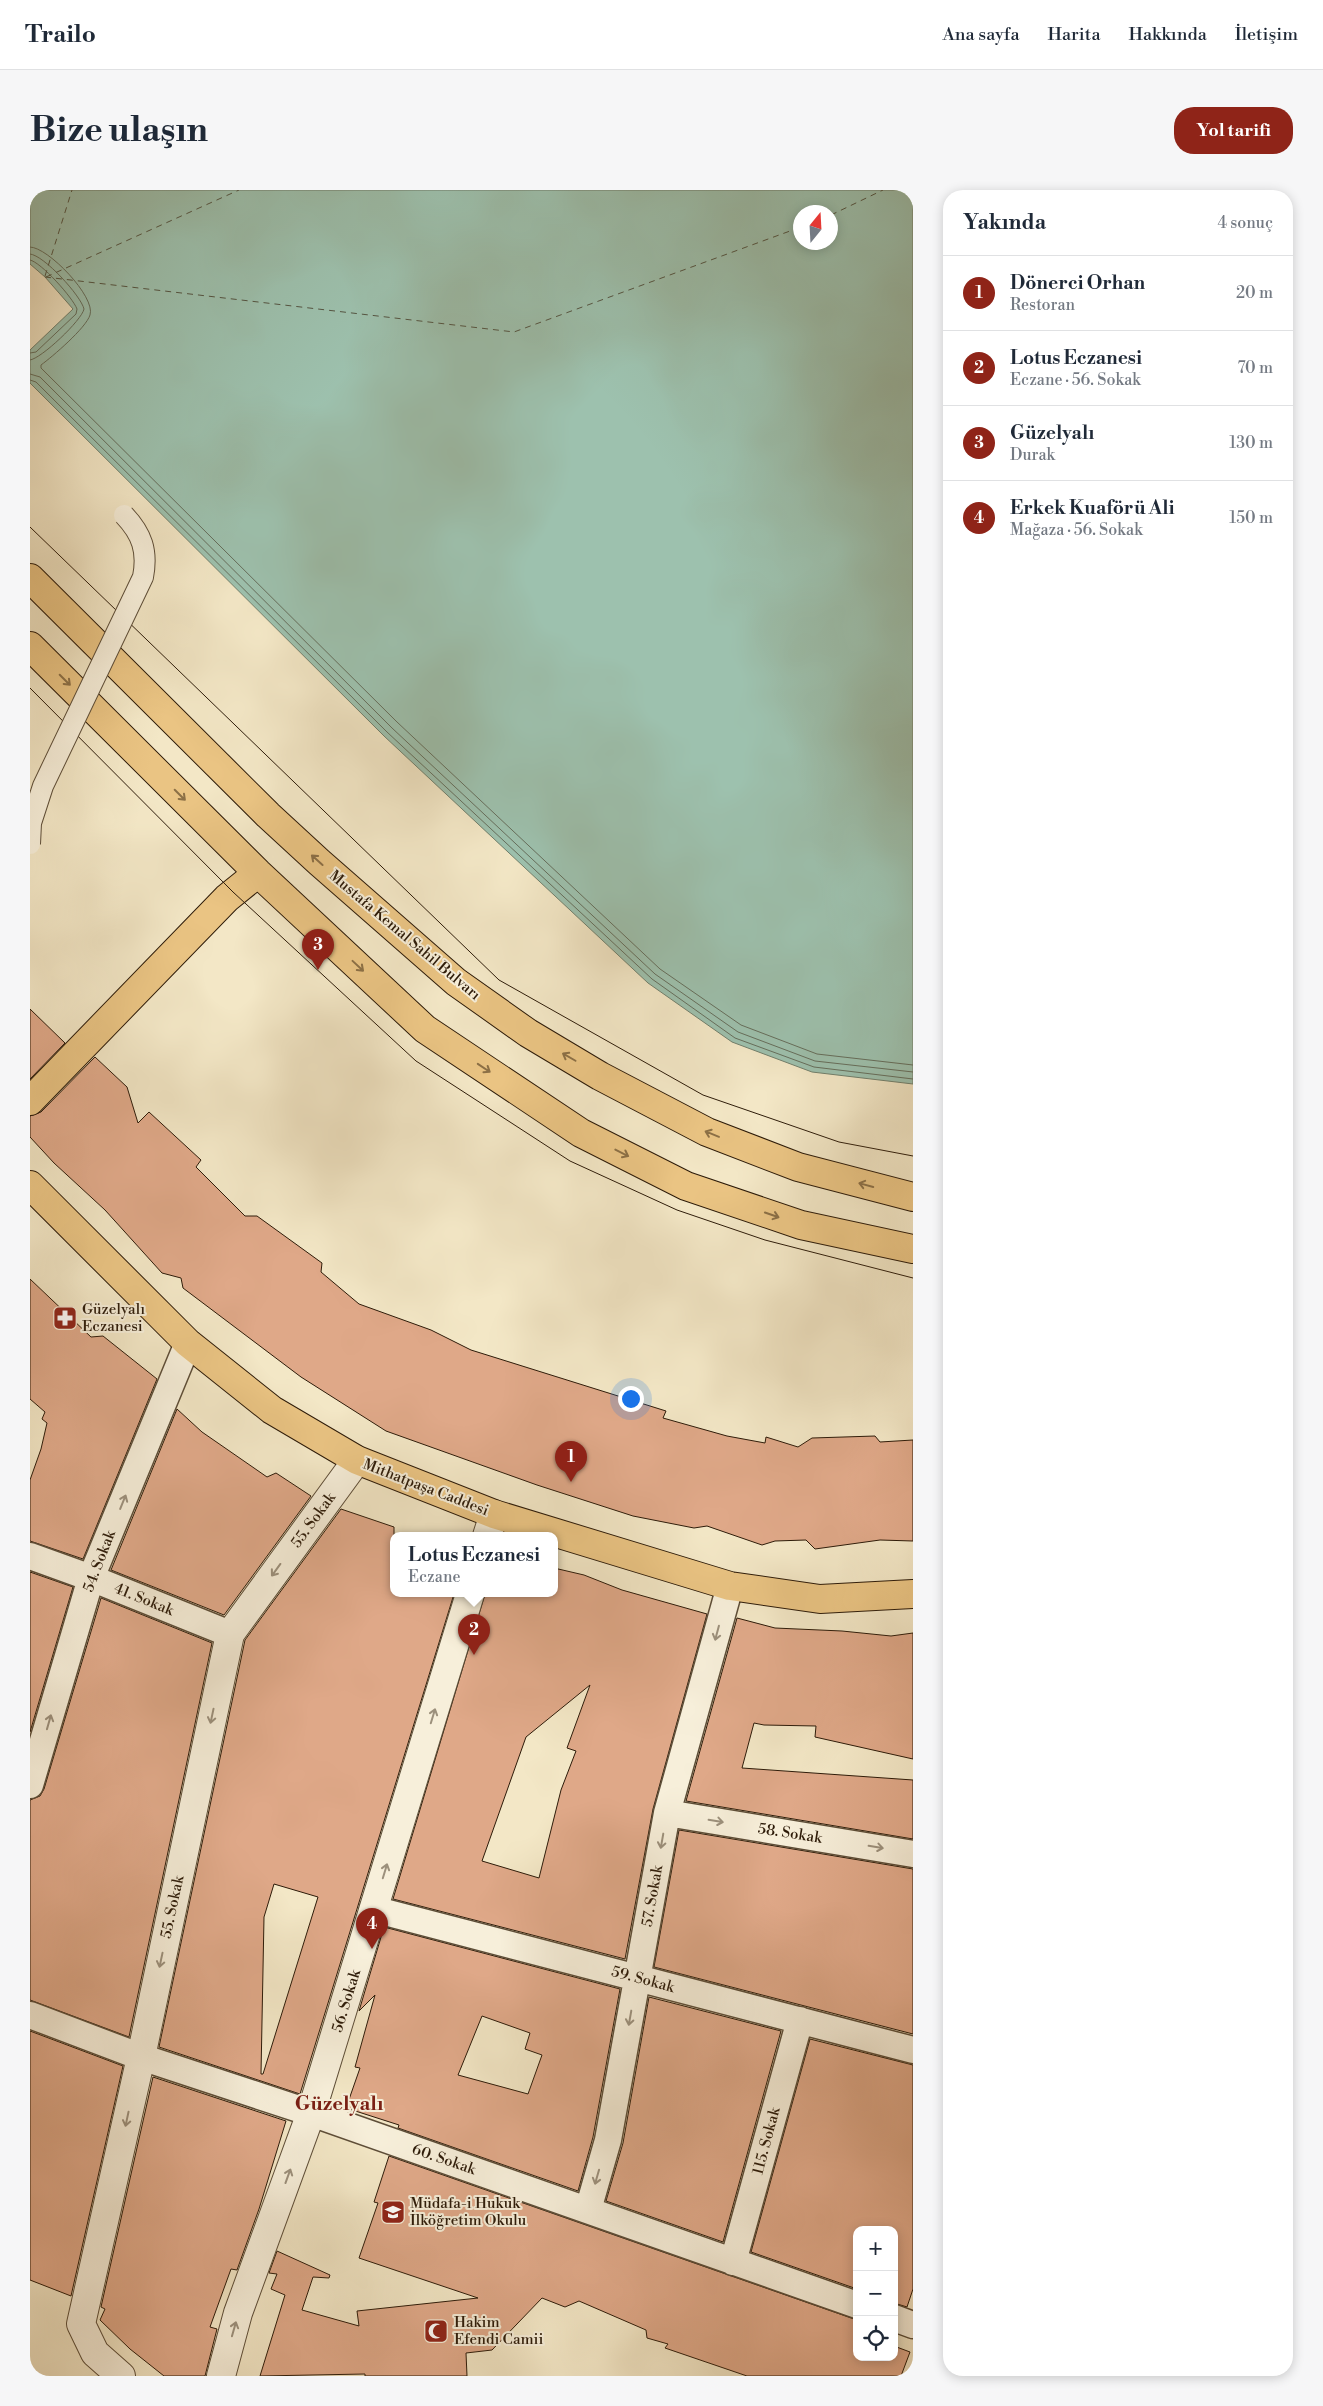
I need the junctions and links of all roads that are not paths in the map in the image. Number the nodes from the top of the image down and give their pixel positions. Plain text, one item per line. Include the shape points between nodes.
1 (124, 514) dead end
2 (30, 578) edge
3 (30, 646) edge
4 (30, 844) edge
5 (258, 873) junction
6 (30, 1101) edge
7 (913, 1197) edge
8 (35, 1199) edge
9 (913, 1249) edge
10 (188, 1343) junction
11 (357, 1460) junction
12 (491, 1525) edge
13 (518, 1532) edge
14 (558, 1542) edge
15 (30, 1556) edge
16 (91, 1578) junction
17 (730, 1586) junction
18 (913, 1594) edge
19 (469, 1597) edge
20 (230, 1634) junction
21 (30, 1785) edge
22 (668, 1813) junction
23 (913, 1854) edge
24 (373, 1909) junction
25 (637, 1978) junction
26 (30, 2015) edge
27 (800, 2020) junction
28 (913, 2050) edge
29 (140, 2057) junction
30 (312, 2113) junction
31 (588, 2210) junction
32 (733, 2262) junction
33 (853, 2304) edge
34 (898, 2319) edge
35 (913, 2325) edge
36 (121, 2376) edge
37 (221, 2376) edge

1 - 4 street, bridge via 136,527 144,546 146,562 143,577 43,786 34,808
7 -> 2 main road, Mustafa Kemal Sahil Bulvarı via 798,1167 707,1132 600,1076 528,1033 456,982 319,862
3 -> 5 main road
5 - 6 main road via 227,898
5 -> 9 main road via 425,1029 581,1133 686,1186 801,1225
8 - 10 main road, Mithatpaşa Caddesi
10 - 11 main road, Mithatpaşa Caddesi via 272,1410
16 -> 10 street, 54. Sokak
11 - 12 main road, Mithatpaşa Caddesi
11 -> 20 street, 55. Sokak
12 - 13 main road, Mithatpaşa Caddesi
14 - 17 main road, Mithatpaşa Caddesi
15 - 16 street, 41. Sokak
16 - 20 street, 41. Sokak
21 -> 16 street, 54. Sokak
17 - 18 main road, Mithatpaşa Caddesi via 820,1598
17 -> 22 street, 57. Sokak
24 -> 19 street, 56. Sokak
20 -> 29 street, 55. Sokak
22 -> 23 street, 58. Sokak
22 -> 25 street, 57. Sokak
24 - 25 street, 59. Sokak
24 - 30 street, 56. Sokak
25 - 27 street, 59. Sokak
25 -> 31 street, 57. Sokak via 608,2140
26 - 29 street, 60. Sokak
27 - 28 street, 59. Sokak
27 - 32 street, 115. Sokak
29 - 30 street, 60. Sokak
29 -> 36 street, 55. Sokak via 82,2324 95,2353
30 - 31 street, 60. Sokak
37 -> 30 street, 56. Sokak via 238,2313
31 - 32 street, 60. Sokak
32 - 33 street, 60. Sokak
34 - 35 street

